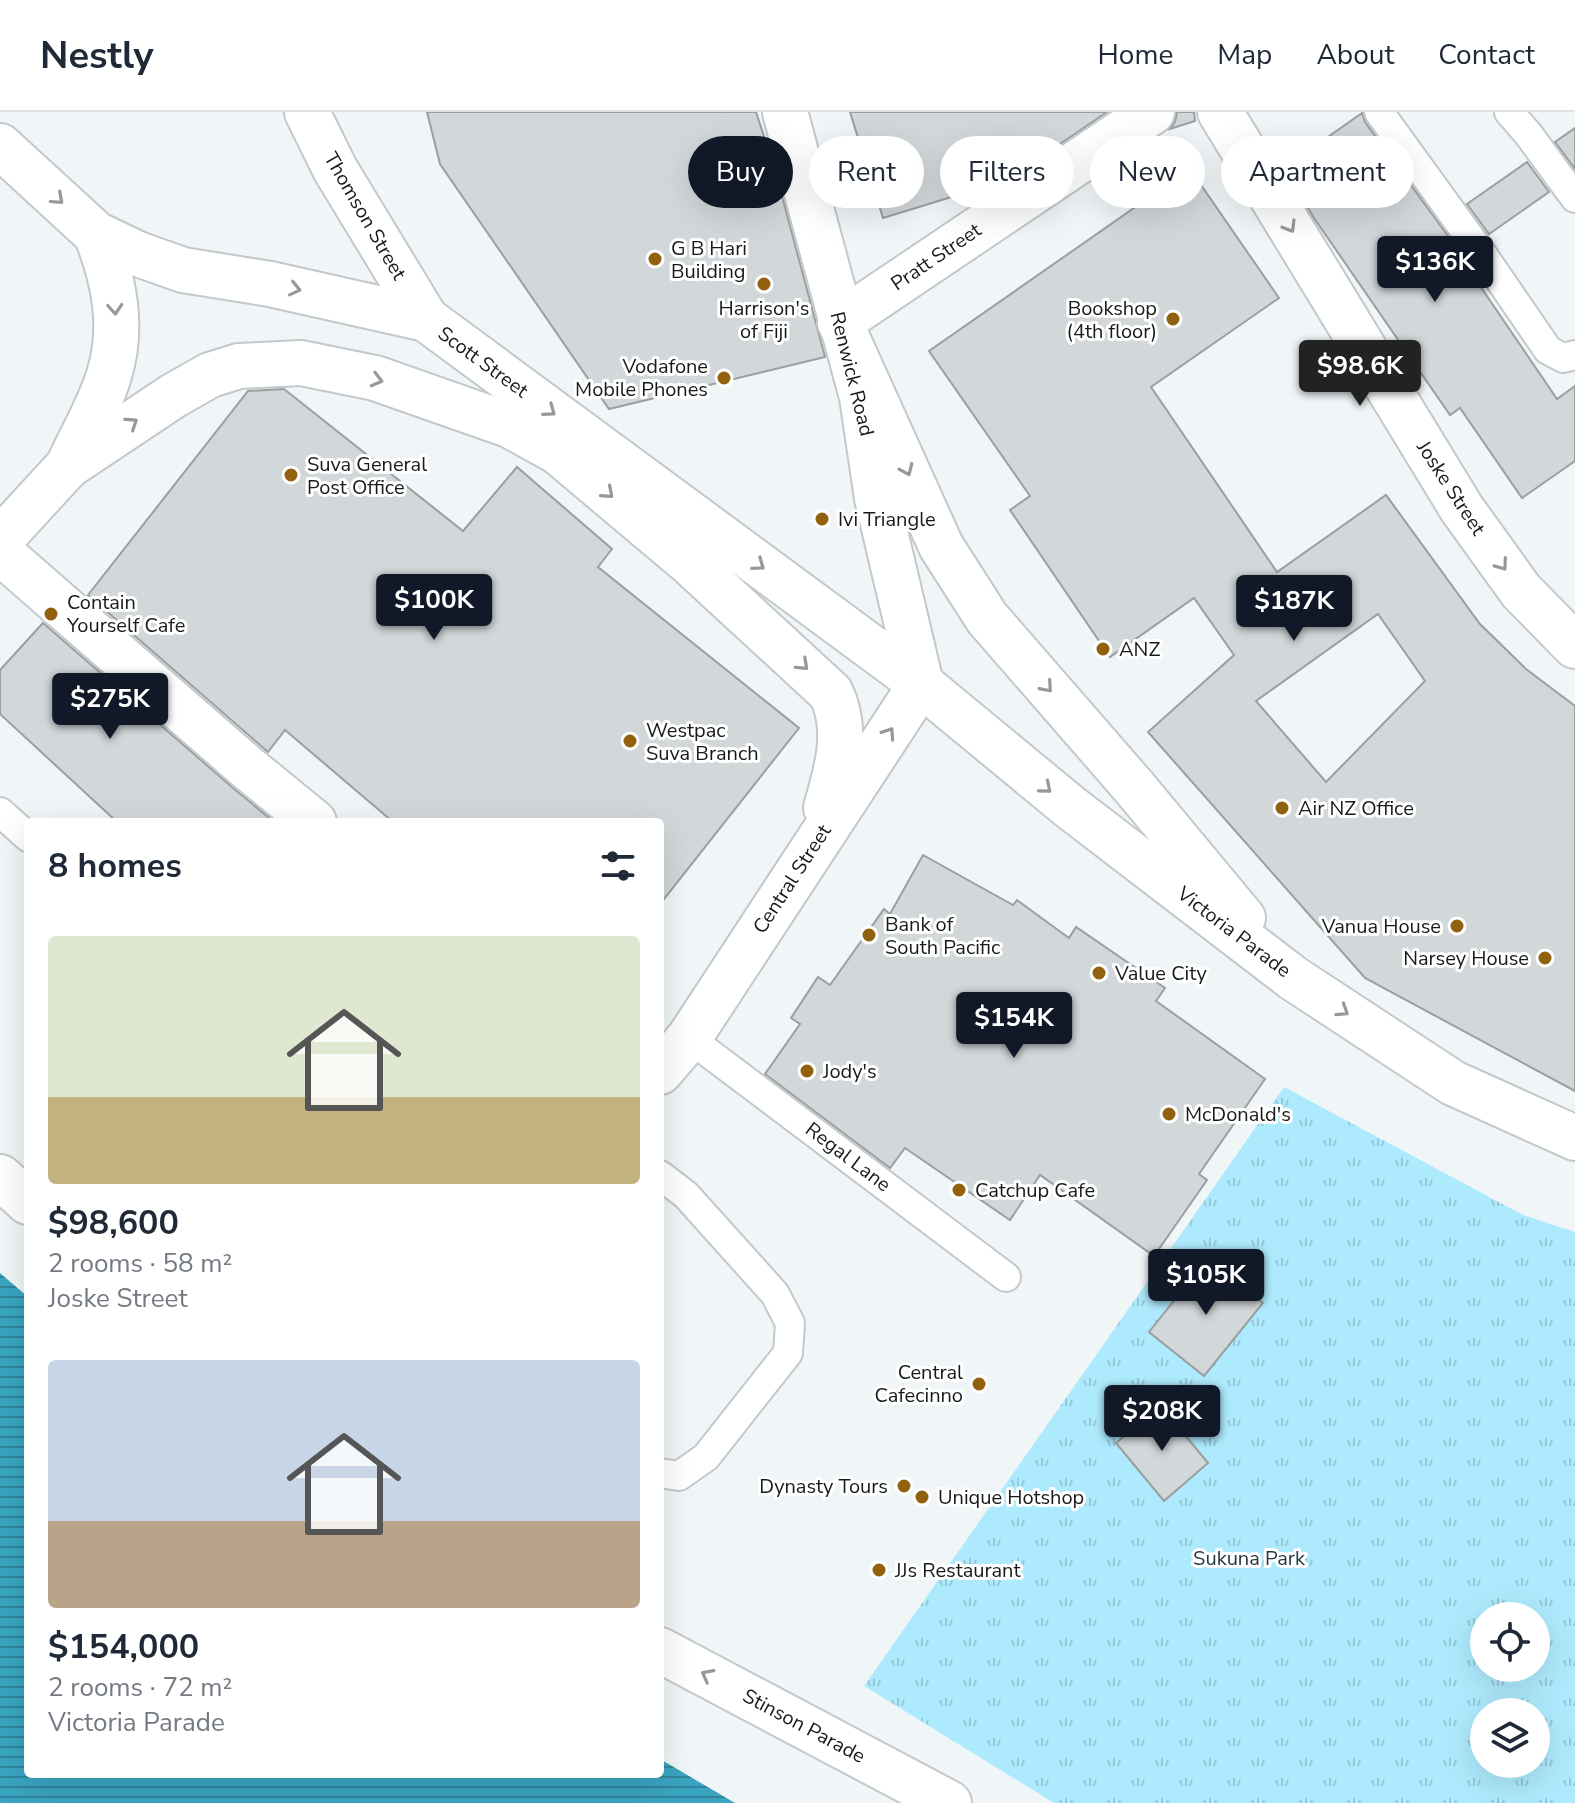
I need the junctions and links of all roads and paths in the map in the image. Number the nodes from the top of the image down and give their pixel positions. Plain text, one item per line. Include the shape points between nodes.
1 (307, 112) edge
2 (785, 112) edge
3 (1220, 112) edge
4 (1379, 112) edge
5 (1509, 112) edge
6 (1143, 115) edge
7 (0, 146) edge
8 (1575, 198) edge
9 (96, 234) junction
10 (426, 319) junction
11 (840, 322) junction
12 (1575, 355) edge
13 (68, 466) junction
14 (0, 540) edge
15 (0, 552) edge
16 (1575, 646) edge
17 (921, 684) junction
18 (0, 812) edge
19 (309, 818) edge
20 (24, 833) edge
21 (814, 844) junction
22 (1293, 978) junction
23 (689, 1038) junction
24 (664, 1067) edge
25 (1575, 1138) edge
26 (0, 1177) edge
27 (664, 1178) edge
28 (24, 1198) edge
29 (1006, 1277) dead end
30 (664, 1474) edge
31 (664, 1652) edge
32 (949, 1803) edge

1 - 10 main road, Thomson Street via 335,169
2 - 11 main road, Renwick Road
3 -> 16 main road, Joske Street via 1462,509 1521,591
4 - 12 lane via 1548,350 1563,358
5 - 8 lane
6 - 11 main road, Pratt Street
7 -> 9 main road, Scott Street
9 -> 10 main road, Scott Street via 183,270
9 -> 13 main road via 110,270 117,337 109,376
10 -> 17 main road, Scott Street
11 - 17 main road, Renwick Road via 862,397 877,498
11 -> 22 main road via 941,546 987,618
13 - 14 main road
13 -> 21 main road via 210,375 267,363 301,363 375,378 509,425 558,452 598,484 831,693 837,705 839,759
15 - 19 main road
21 -> 17 main road, Central Street
17 -> 22 main road, Victoria Parade via 1070,807
18 - 20 lane
21 - 23 main road, Central Street
22 -> 25 main road, Victoria Parade via 1453,1083
23 - 24 main road, Central Street
23 - 29 lane, Regal Lane
26 - 28 main road
27 - 30 lane via 686,1195 775,1294 790,1323 788,1353 706,1457 679,1476
32 -> 31 main road, Stinson Parade

